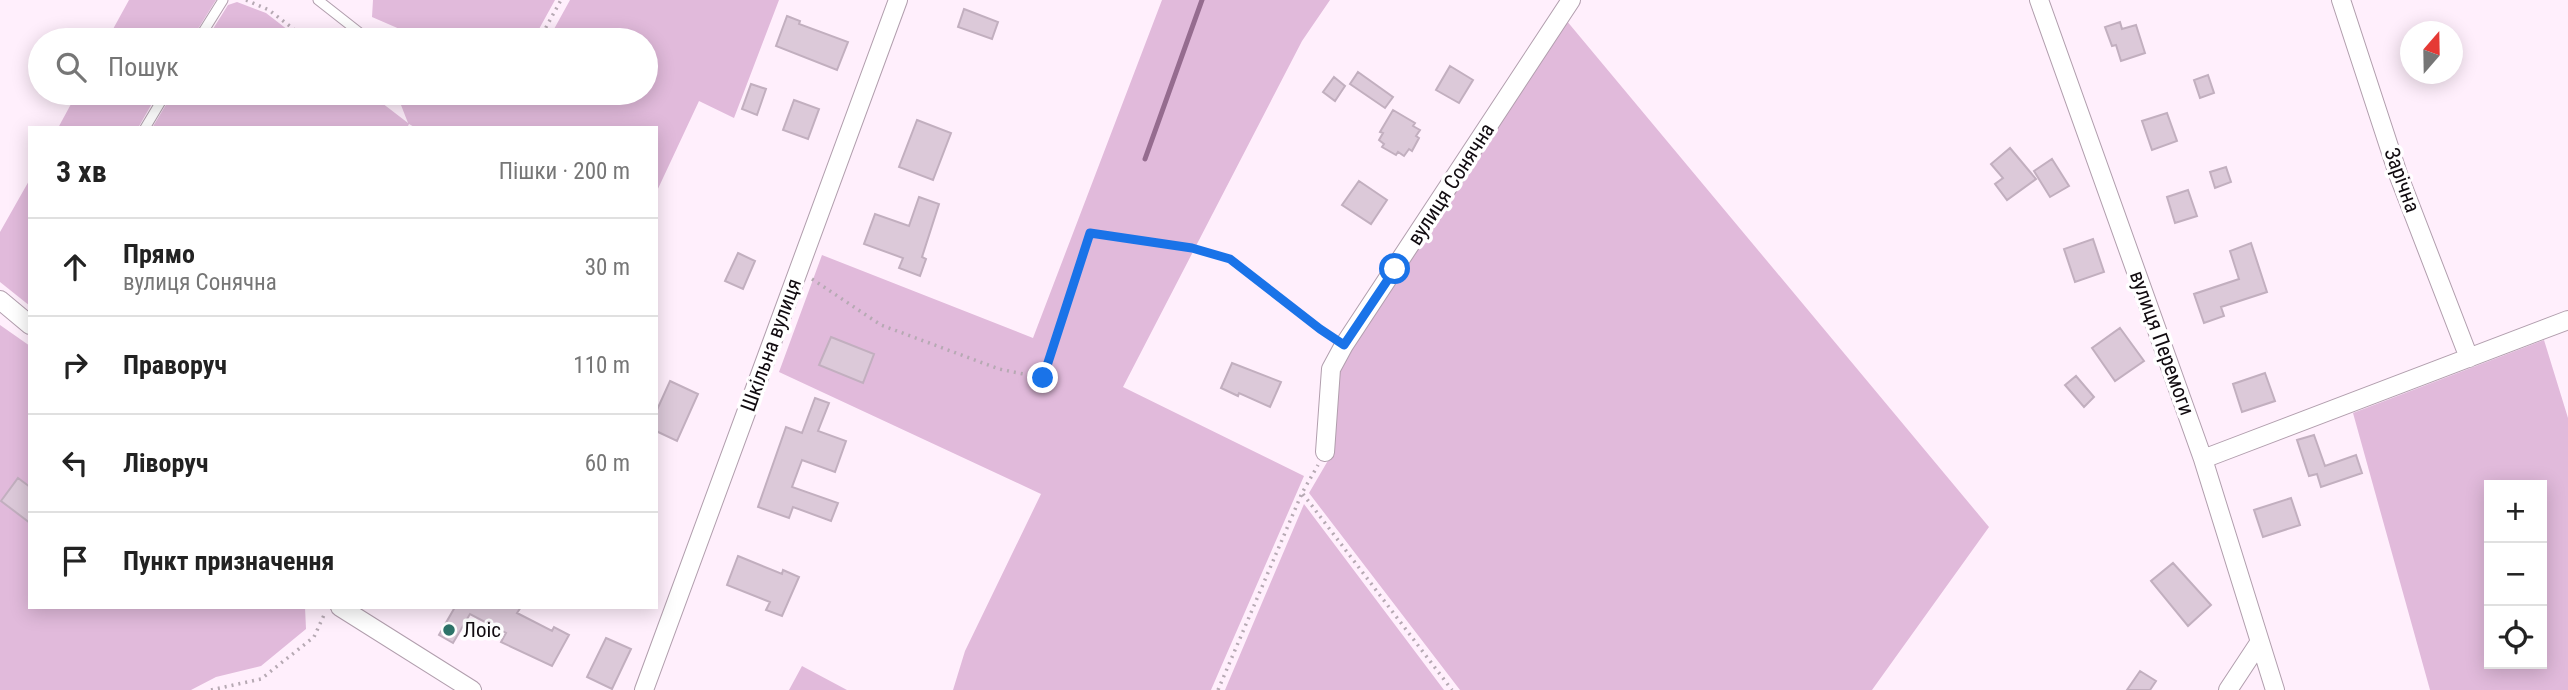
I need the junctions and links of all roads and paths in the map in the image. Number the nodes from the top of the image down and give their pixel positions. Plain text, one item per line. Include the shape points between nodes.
1 (223, 0) edge
2 (246, 0) edge
3 (318, 0) edge
4 (561, 0) edge
5 (898, 0) edge
6 (1571, 0) edge
7 (2039, 0) edge
8 (2341, 0) edge
9 (206, 28) edge
10 (292, 28) edge
11 (354, 28) edge
12 (546, 28) edge
13 (159, 105) edge
14 (146, 126) edge
15 (798, 271) junction
16 (0, 300) edge
17 (27, 320) edge
18 (2568, 320) edge
19 (1344, 345) junction
20 (2469, 358) junction
21 (1325, 452) joint
22 (2203, 459) junction
23 (1302, 493) junction
24 (327, 609) edge
25 (343, 609) edge
26 (2259, 643) junction
27 (211, 690) edge
28 (472, 690) edge
29 (644, 690) edge
30 (1218, 690) edge
31 (1452, 690) edge
32 (2228, 690) edge
33 (2275, 690) edge

1 - 9 lane
2 - 10 path
3 - 11 lane
4 - 12 path
5 - 15 street, Шкільна вулиця
6 - 19 street, вулиця Сонячна
7 - 22 street, вулиця Перемоги
8 - 20 street, Зарічна via 2398,174
13 - 14 lane
15 - 19 path via 881,325 999,369 1043,378 1090,233 1192,248 1230,259
15 - 29 street, Шкільна вулиця
16 - 17 street
18 - 20 street
19 - 21 street, вулиця Сонячна via 1331,369
20 - 22 street
21 - 23 path
22 - 26 street, вулиця Перемоги
23 - 30 path
23 - 31 path
24 - 27 path via 314,637 261,679
25 - 28 street
26 - 32 street
26 - 33 street, вулиця Перемоги

